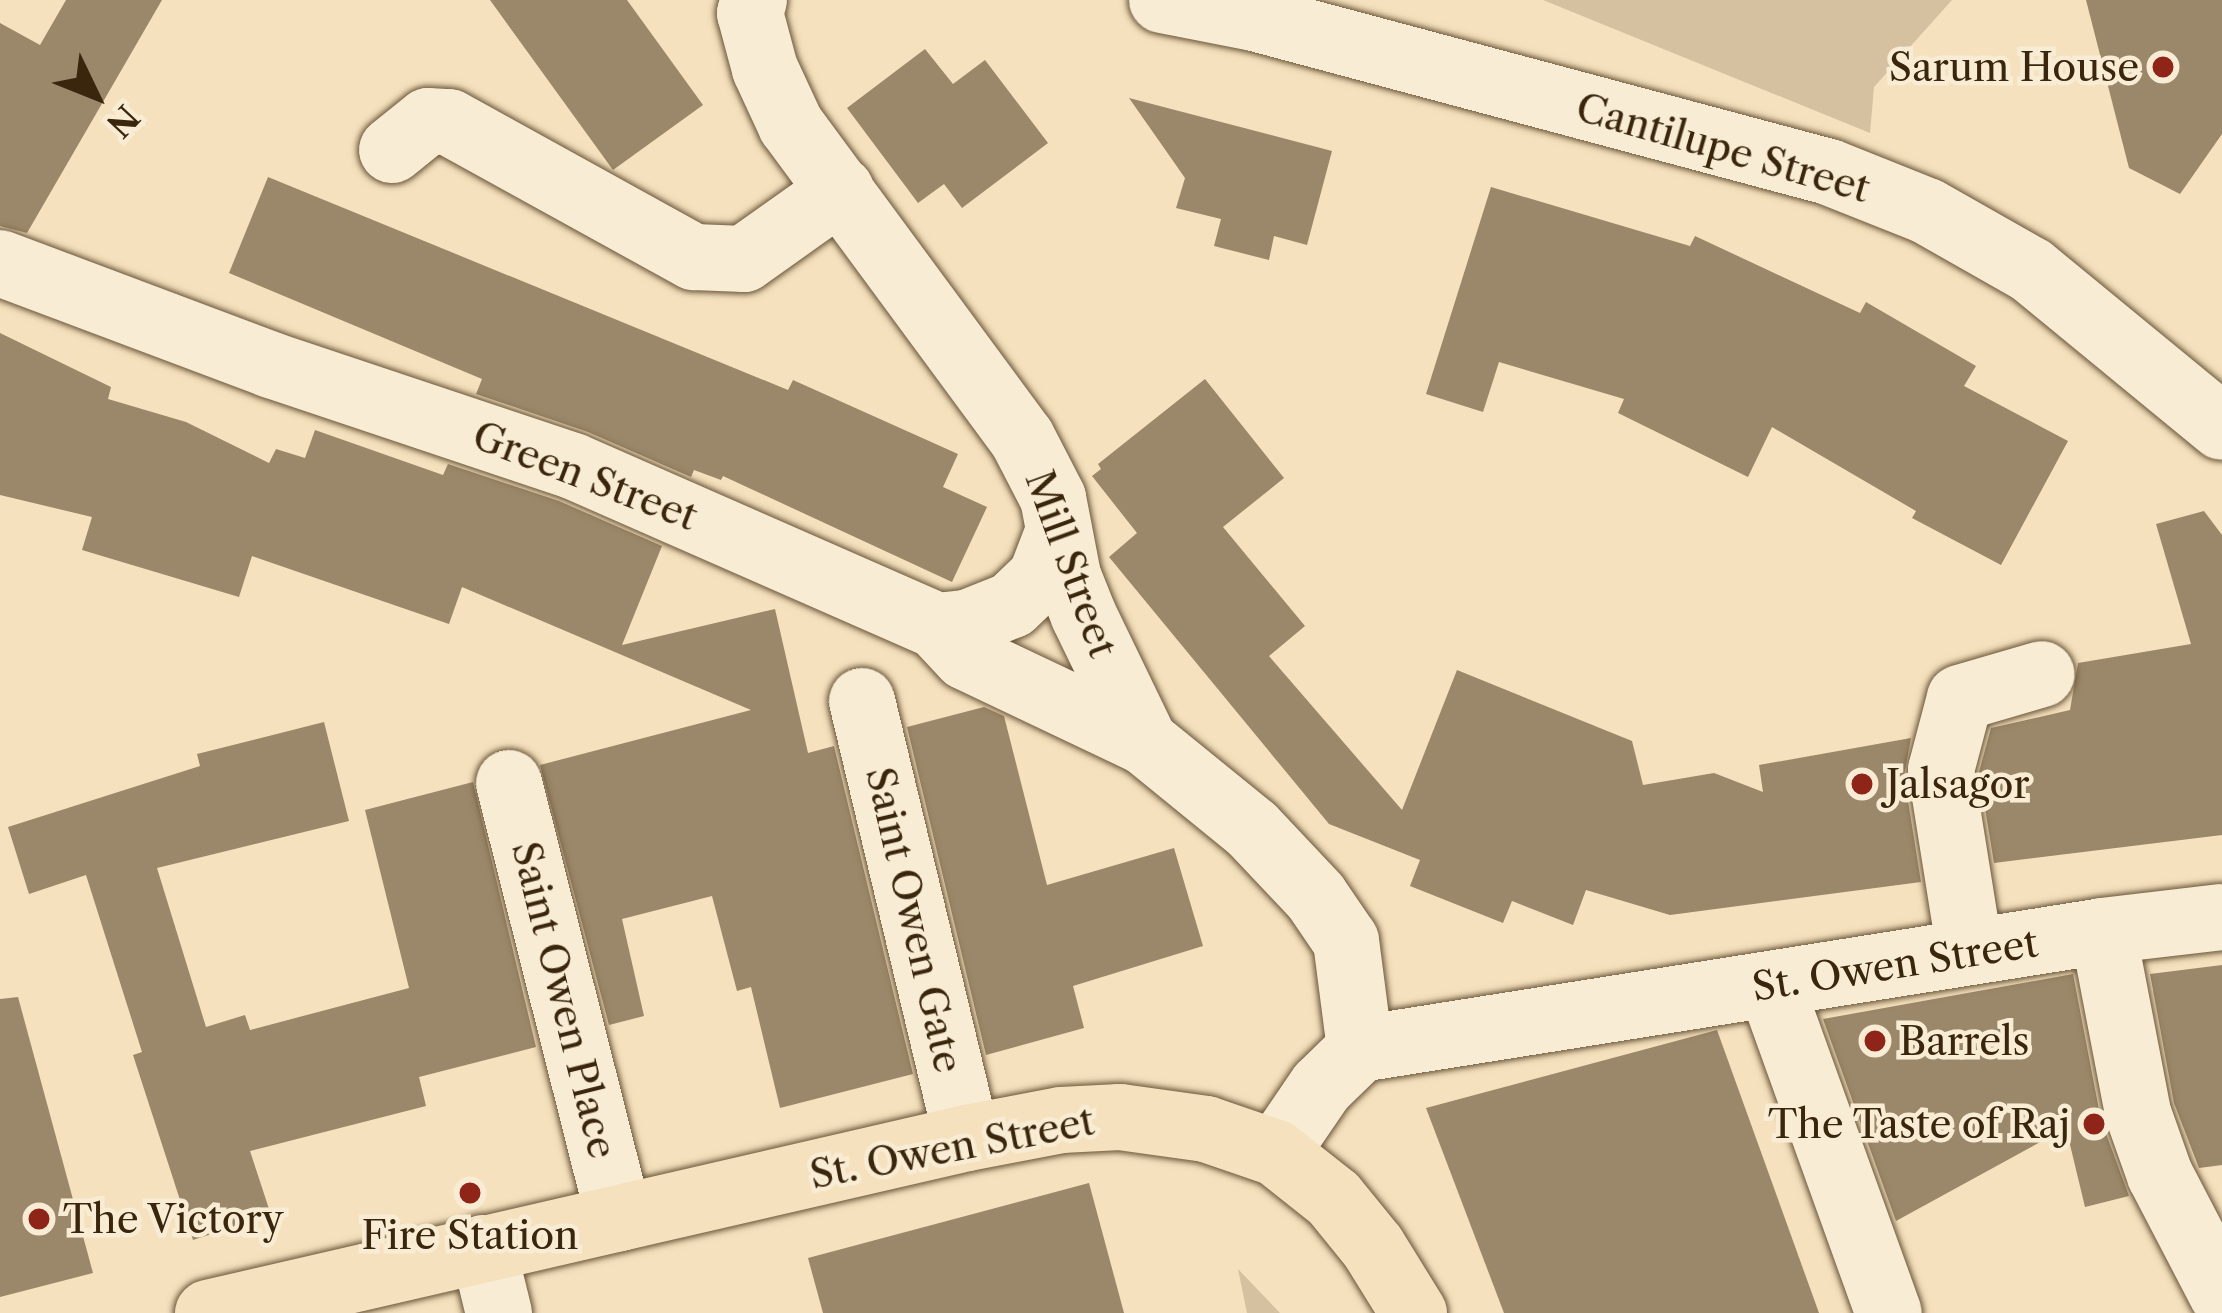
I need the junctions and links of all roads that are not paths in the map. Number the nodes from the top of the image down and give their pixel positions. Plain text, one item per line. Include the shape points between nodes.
1 (754, 0) edge
2 (1162, 0) edge
3 (392, 150) dead end
4 (841, 190) junction
5 (0, 263) edge
6 (2222, 428) edge
7 (1059, 530) junction
8 (937, 626) junction
9 (2042, 674) dead end
10 (862, 701) dead end
11 (1145, 742) junction
12 (508, 783) dead end
13 (2222, 917) edge
14 (2103, 931) junction
15 (1970, 952) junction
16 (1771, 986) junction
17 (1360, 1049) junction
18 (967, 1138) junction
19 (1276, 1153) junction
20 (619, 1218) junction
21 (483, 1248) junction
22 (2210, 1300) edge
23 (208, 1313) edge
24 (499, 1313) edge
25 (1414, 1313) edge
26 (1889, 1313) edge

1 - 4 street, Mill Street via 765,70 791,125
2 - 6 street, Cantilupe Street via 1829,172 1927,211 2031,270
3 - 4 street via 428,121 449,122 694,257 744,259
4 - 7 street, Mill Street via 1022,438 1053,498
5 - 8 street, Green Street via 573,466
7 - 8 street via 1041,577 1012,604
7 - 11 street, Mill Street via 1084,616
8 - 11 street, Green Street via 967,657
9 - 15 street via 1960,698 1941,770
10 - 18 street, Saint Owen Gate
11 - 17 street, Mill Street via 1252,829 1316,897 1346,941
12 - 20 street, Saint Owen Place
13 - 14 street, St. Owen Street
14 - 15 street, St. Owen Street
14 - 22 street via 2138,1113
15 - 16 street, St. Owen Street
16 - 17 street, St. Owen Street
16 - 26 street
17 - 19 street
18 - 19 highway, St. Owen Street via 1120,1117 1206,1129
18 - 20 highway, St. Owen Street
19 - 25 highway, St. Owen Street via 1334,1198
20 - 21 highway, St. Owen Street
21 - 23 highway, St. Owen Street
21 - 24 street

